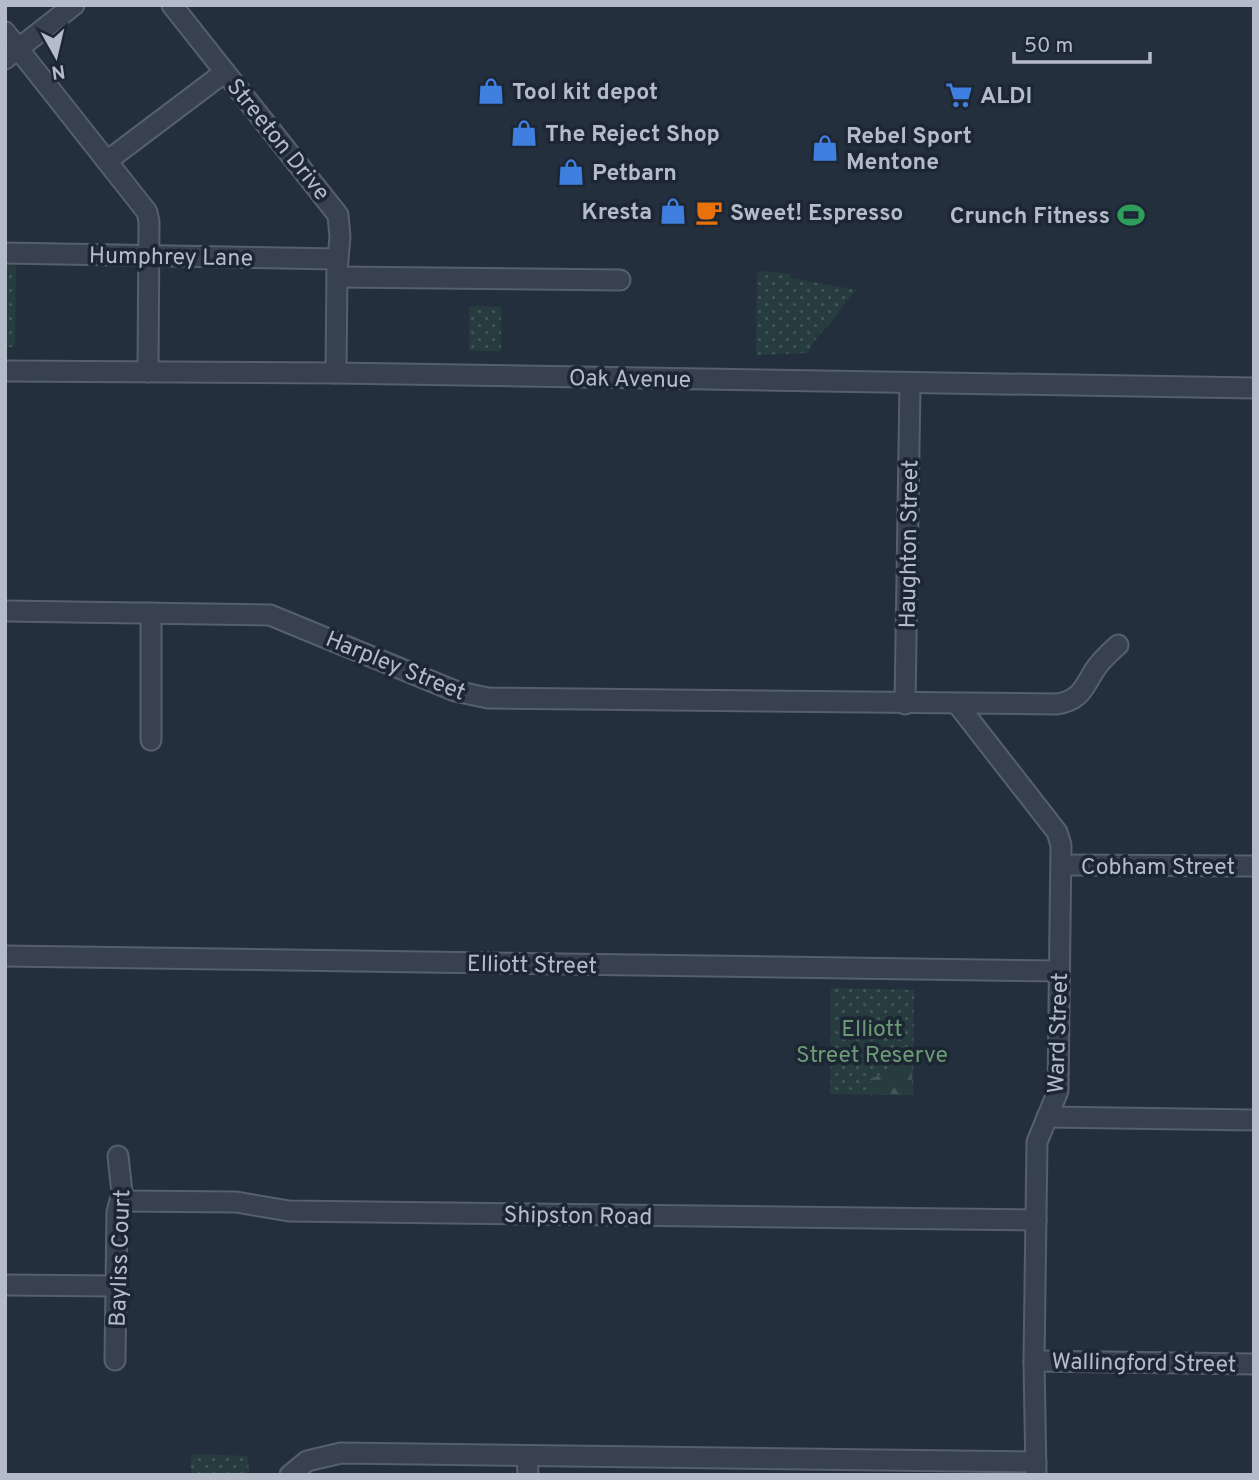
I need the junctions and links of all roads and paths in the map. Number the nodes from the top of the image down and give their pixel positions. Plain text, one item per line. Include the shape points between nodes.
1 (74, 5) edge
2 (172, 5) edge
3 (5, 32) edge
4 (12, 54) edge
5 (225, 72) junction
6 (107, 160) junction
7 (5, 253) edge
8 (149, 256) junction
9 (337, 268) junction
10 (620, 280) dead end
11 (5, 371) edge
12 (148, 372) junction
13 (336, 373) junction
14 (910, 384) junction
15 (1254, 388) edge
16 (5, 611) edge
17 (151, 612) junction
18 (1118, 645) dead end
19 (905, 704) junction
20 (958, 705) junction
21 (151, 740) dead end
22 (1062, 865) junction
23 (1254, 866) edge
24 (5, 956) edge
25 (1059, 971) junction
26 (1048, 1118) junction
27 (1254, 1120) edge
28 (118, 1156) dead end
29 (121, 1201) junction
30 (1036, 1220) junction
31 (5, 1285) edge
32 (117, 1286) junction
33 (115, 1360) dead end
34 (1034, 1361) junction
35 (1254, 1364) edge
36 (527, 1466) edge
37 (826, 1467) edge
38 (1037, 1469) edge
39 (290, 1475) edge

1 - 4 street
2 - 5 street, Streeton Drive
3 - 4 street
4 - 6 street
5 - 6 street
5 - 9 street, Streeton Drive via 338,215
6 - 8 street via 146,212
7 - 8 street, Humphrey Lane
8 - 9 street, Humphrey Lane
8 - 12 street
9 - 10 street, Humphrey Lane
9 - 13 street, Streeton Drive
11 - 12 street, Oak Avenue
12 - 13 street, Oak Avenue
13 - 14 street, Oak Avenue
14 - 15 street, Oak Avenue
14 - 19 street, Haughton Street
16 - 17 street, Harpley Street
17 - 19 street, Harpley Street via 270,615 477,697
17 - 21 street
18 - 20 street, Harpley Street via 1100,662 1083,692 1067,702
19 - 20 street, Harpley Street
20 - 22 street, Ward Street via 1057,832
22 - 23 street, Cobham Street
22 - 25 street, Ward Street
24 - 25 street, Elliott Street
25 - 26 street, Ward Street via 1058,1091
26 - 27 street
26 - 30 street, Ward Street via 1037,1142
28 - 29 street, Bayliss Court
29 - 30 street, Shipston Road via 236,1202 289,1211
29 - 32 street, Bayliss Court
30 - 34 street, Ward Street
31 - 32 street
32 - 33 street, Bayliss Court
34 - 35 street, Wallingford Street
34 - 38 street, Ward Street
36 - 37 street
36 - 39 street via 341,1453 307,1461
37 - 38 street

